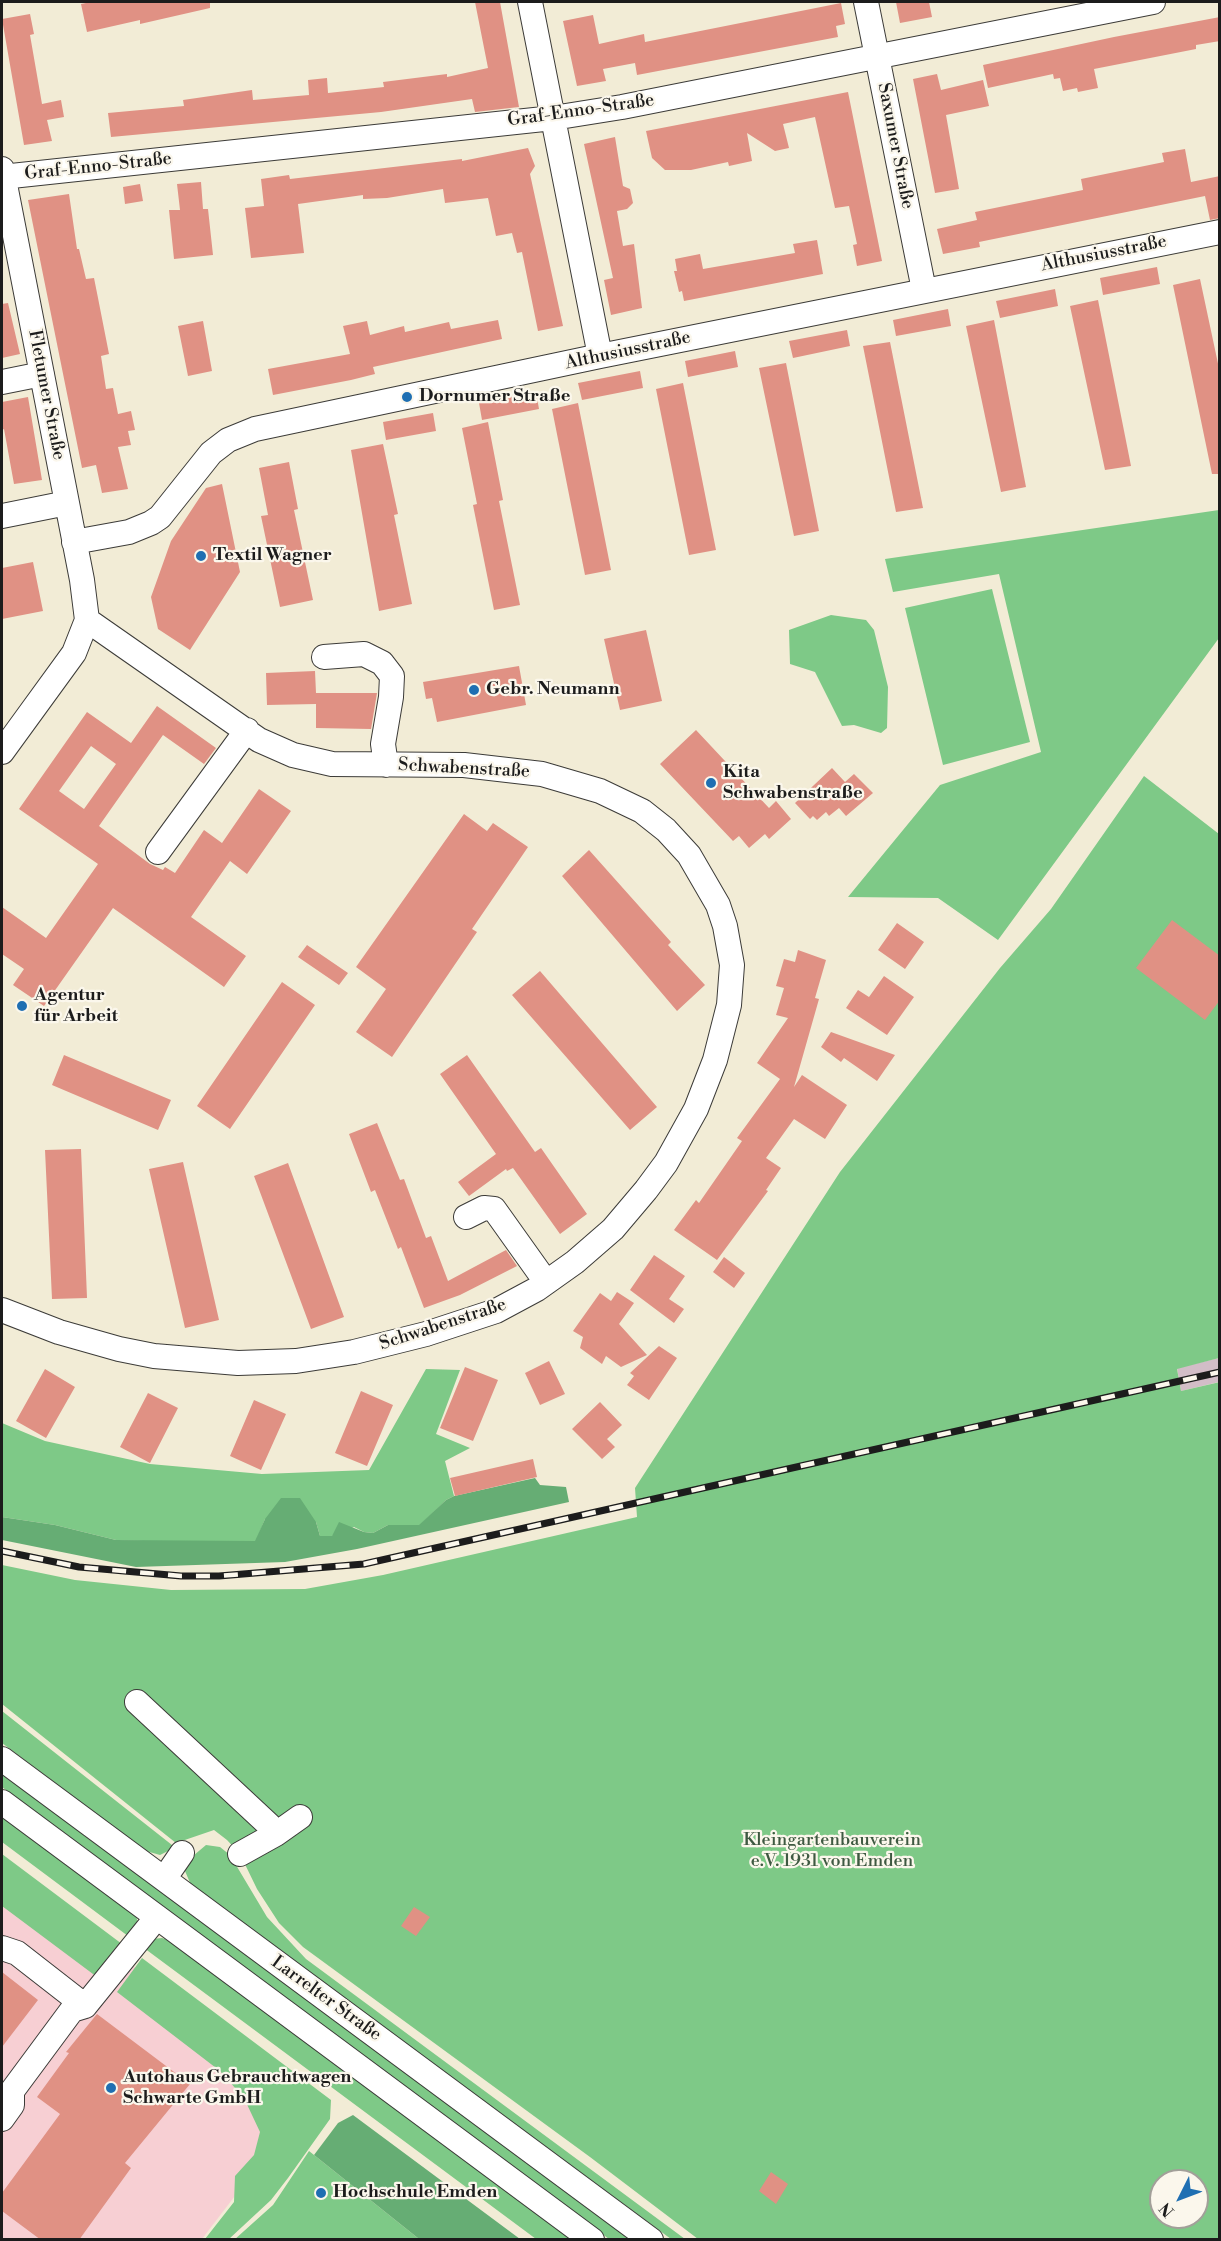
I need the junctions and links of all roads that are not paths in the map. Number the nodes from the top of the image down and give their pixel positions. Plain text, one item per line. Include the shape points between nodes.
1 (530, 2) edge
2 (866, 2) edge
3 (1153, 2) edge
4 (877, 57) junction
5 (553, 118) junction
6 (2, 175) edge
7 (1220, 232) edge
8 (924, 290) junction
9 (600, 356) junction
10 (42, 374) junction
11 (2, 382) edge
12 (67, 503) junction
13 (2, 516) edge
14 (74, 542) junction
15 (87, 620) junction
16 (324, 657) dead end
17 (247, 730) junction
18 (2, 752) edge
19 (386, 765) junction
20 (158, 852) dead end
21 (466, 1217) dead end
22 (546, 1282) junction
23 (2, 1310) edge
24 (137, 1702) dead end
25 (2, 1759) edge
26 (2, 1802) edge
27 (300, 1817) dead end
28 (276, 1834) junction
29 (182, 1853) dead end
30 (240, 1854) dead end
31 (164, 1879) junction
32 (157, 1917) junction
33 (2, 1948) edge
34 (85, 2006) junction
35 (2, 2119) edge
36 (592, 2240) edge
37 (651, 2240) edge

1 - 5 street
2 - 4 street, Saxumer Straße
3 - 4 street, Graf-Enno-Straße
4 - 5 street, Graf-Enno-Straße
4 - 8 street, Saxumer Straße
5 - 6 street, Graf-Enno-Straße
5 - 9 street
6 - 10 street, Fletumer Straße
7 - 8 street, Althusiusstraße
8 - 9 street, Althusiusstraße
9 - 14 street, Althusiusstraße via 242,433 211,453 151,524
10 - 11 street
10 - 12 street, Fletumer Straße
12 - 13 street
12 - 14 street, Fletumer Straße
14 - 15 street, Fletumer Straße
15 - 17 street, Schwabenstraße
15 - 18 street via 74,653
16 - 19 street via 364,654 382,663 392,676 383,744
17 - 19 street, Schwabenstraße via 271,746 306,759 332,764
17 - 20 street
19 - 22 street, Schwabenstraße via 464,765 515,770 617,797 642,811 679,843 708,885 725,926 732,965 729,1005 715,1060 696,1109 666,1163 627,1214 595,1246
21 - 22 street via 484,1208 494,1209
22 - 23 street, Schwabenstraße via 496,1311 426,1334 354,1352 274,1363 238,1364 154,1356 59,1332
24 - 28 street
25 - 31 street, Larrelter Straße
26 - 32 street, Larrelter Straße
27 - 28 street
28 - 30 street
29 - 31 street
31 - 37 street, Larrelter Straße
32 - 34 street
32 - 36 street, Larrelter Straße
33 - 34 street via 17,1953
34 - 35 street via 72,2010 12,2091 12,2105

